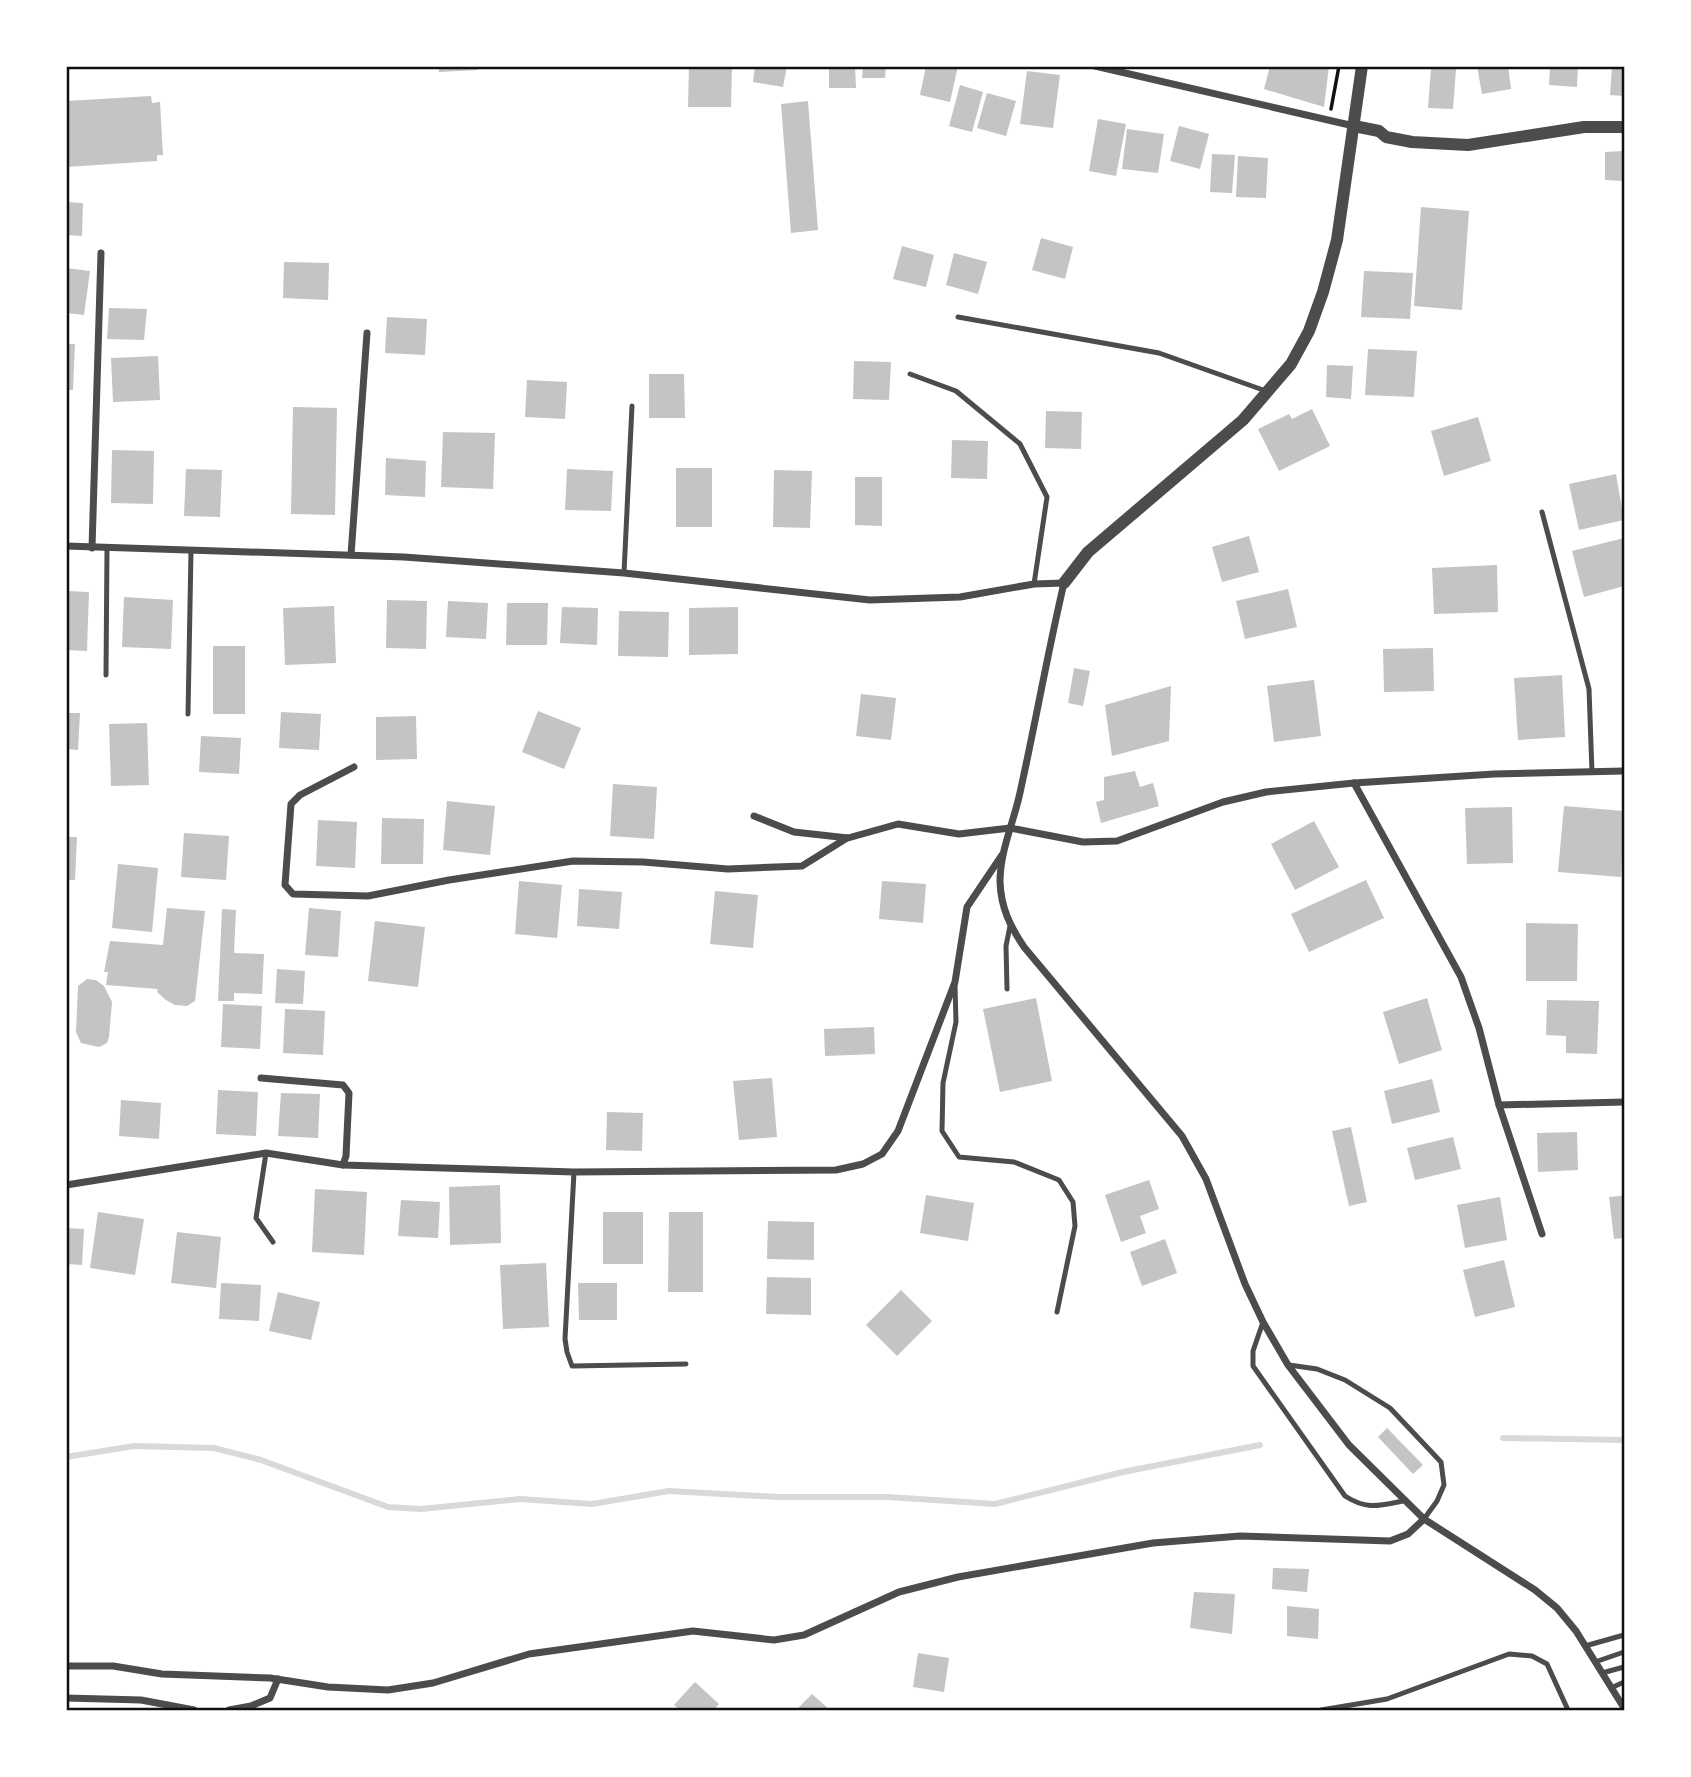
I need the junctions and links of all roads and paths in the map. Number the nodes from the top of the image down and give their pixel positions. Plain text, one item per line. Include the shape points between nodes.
1 (1095, 66) edge
2 (1339, 66) edge
3 (1362, 66) edge
4 (1325, 112) dead end
5 (1354, 126) junction
6 (1625, 127) edge
7 (101, 253) dead end
8 (958, 317) dead end
9 (368, 332) dead end
10 (910, 374) dead end
11 (1269, 392) junction
12 (632, 405) dead end
13 (1542, 512) dead end
14 (66, 547) edge
15 (92, 548) junction
16 (107, 548) junction
17 (191, 551) junction
18 (351, 555) junction
19 (624, 573) junction
20 (1064, 583) junction
21 (1034, 584) junction
22 (106, 675) dead end
23 (188, 714) dead end
24 (354, 766) dead end
25 (1625, 771) edge
26 (1592, 772) junction
27 (1354, 783) junction
28 (754, 816) dead end
29 (1010, 828) junction
30 (848, 838) junction
31 (1002, 854) junction
32 (1010, 926) junction
33 (955, 982) junction
34 (1007, 989) dead end
35 (261, 1078) dead end
36 (1625, 1102) edge
37 (1499, 1105) junction
38 (266, 1153) junction
39 (343, 1165) junction
40 (574, 1172) junction
41 (66, 1185) edge
42 (1542, 1234) dead end
43 (274, 1242) dead end
44 (1057, 1312) dead end
45 (1263, 1322) junction
46 (686, 1364) dead end
47 (1288, 1365) junction
48 (1403, 1501) junction
49 (1424, 1519) junction
50 (1625, 1635) edge
51 (1585, 1646) junction
52 (1625, 1651) edge
53 (1595, 1662) junction
54 (66, 1666) edge
55 (1625, 1667) edge
56 (1602, 1673) junction
57 (278, 1679) junction
58 (1625, 1682) edge
59 (1611, 1688) junction
60 (66, 1698) edge
61 (1623, 1705) edge
62 (194, 1710) edge
63 (229, 1710) edge
64 (1321, 1710) edge
65 (1568, 1710) edge

1 - 5 street
2 - 4 path via 1331,111
3 - 5 street
5 - 6 street via 1412,142 1468,145 1584,127
5 - 11 street via 1337,240 1323,292 1309,331
7 - 15 street
8 - 11 lane via 1159,353
9 - 18 street
10 - 21 lane via 956,391 1020,444 1047,497
11 - 20 street via 1243,420 1088,552
12 - 19 lane
13 - 26 lane via 1589,688
14 - 15 street
15 - 16 street
16 - 17 street
16 - 22 lane
17 - 18 street
17 - 23 lane
18 - 19 street
19 - 21 street via 870,600 960,597
20 - 21 street
20 - 29 street
24 - 30 street via 291,803 285,885 293,894 368,897 573,861 728,869 802,866
25 - 26 street
26 - 27 street
27 - 29 street via 1266,792 1223,802 1117,841 1083,842
27 - 37 street via 1461,977
28 - 30 street via 794,832
29 - 30 street via 960,834 898,824
29 - 31 street
31 - 32 street via 1002,906
31 - 33 street via 967,907
32 - 34 lane
32 - 45 street via 1182,1136 1206,1179
33 - 40 street via 898,1131 882,1154 863,1164 836,1170
33 - 44 lane via 956,1022 943,1083 942,1131 959,1157 1014,1161 1059,1180 1073,1202 1075,1226
35 - 39 street via 343,1085 349,1093
36 - 37 street
37 - 42 street
38 - 39 street
38 - 41 street
38 - 43 lane via 256,1218
39 - 40 street
40 - 46 lane via 565,1339 572,1366
45 - 47 street
45 - 48 lane via 1253,1366 1345,1496 1374,1507
47 - 48 street via 1349,1445
47 - 49 lane via 1317,1369 1345,1380 1391,1408 1441,1462 1444,1485
48 - 49 street
49 - 51 street via 1535,1590 1557,1608
49 - 57 street via 1408,1534 1390,1541 1240,1536 1153,1543 958,1577 899,1592 804,1635 774,1640 694,1631 530,1654 433,1683 388,1690
50 - 51 lane
51 - 53 street
52 - 53 lane
53 - 56 street
54 - 57 street
55 - 56 lane
56 - 59 street
57 - 63 street via 271,1698
58 - 59 lane
59 - 61 street
60 - 62 street via 141,1700
64 - 65 lane via 1387,1699 1509,1654 1532,1656 1547,1664

